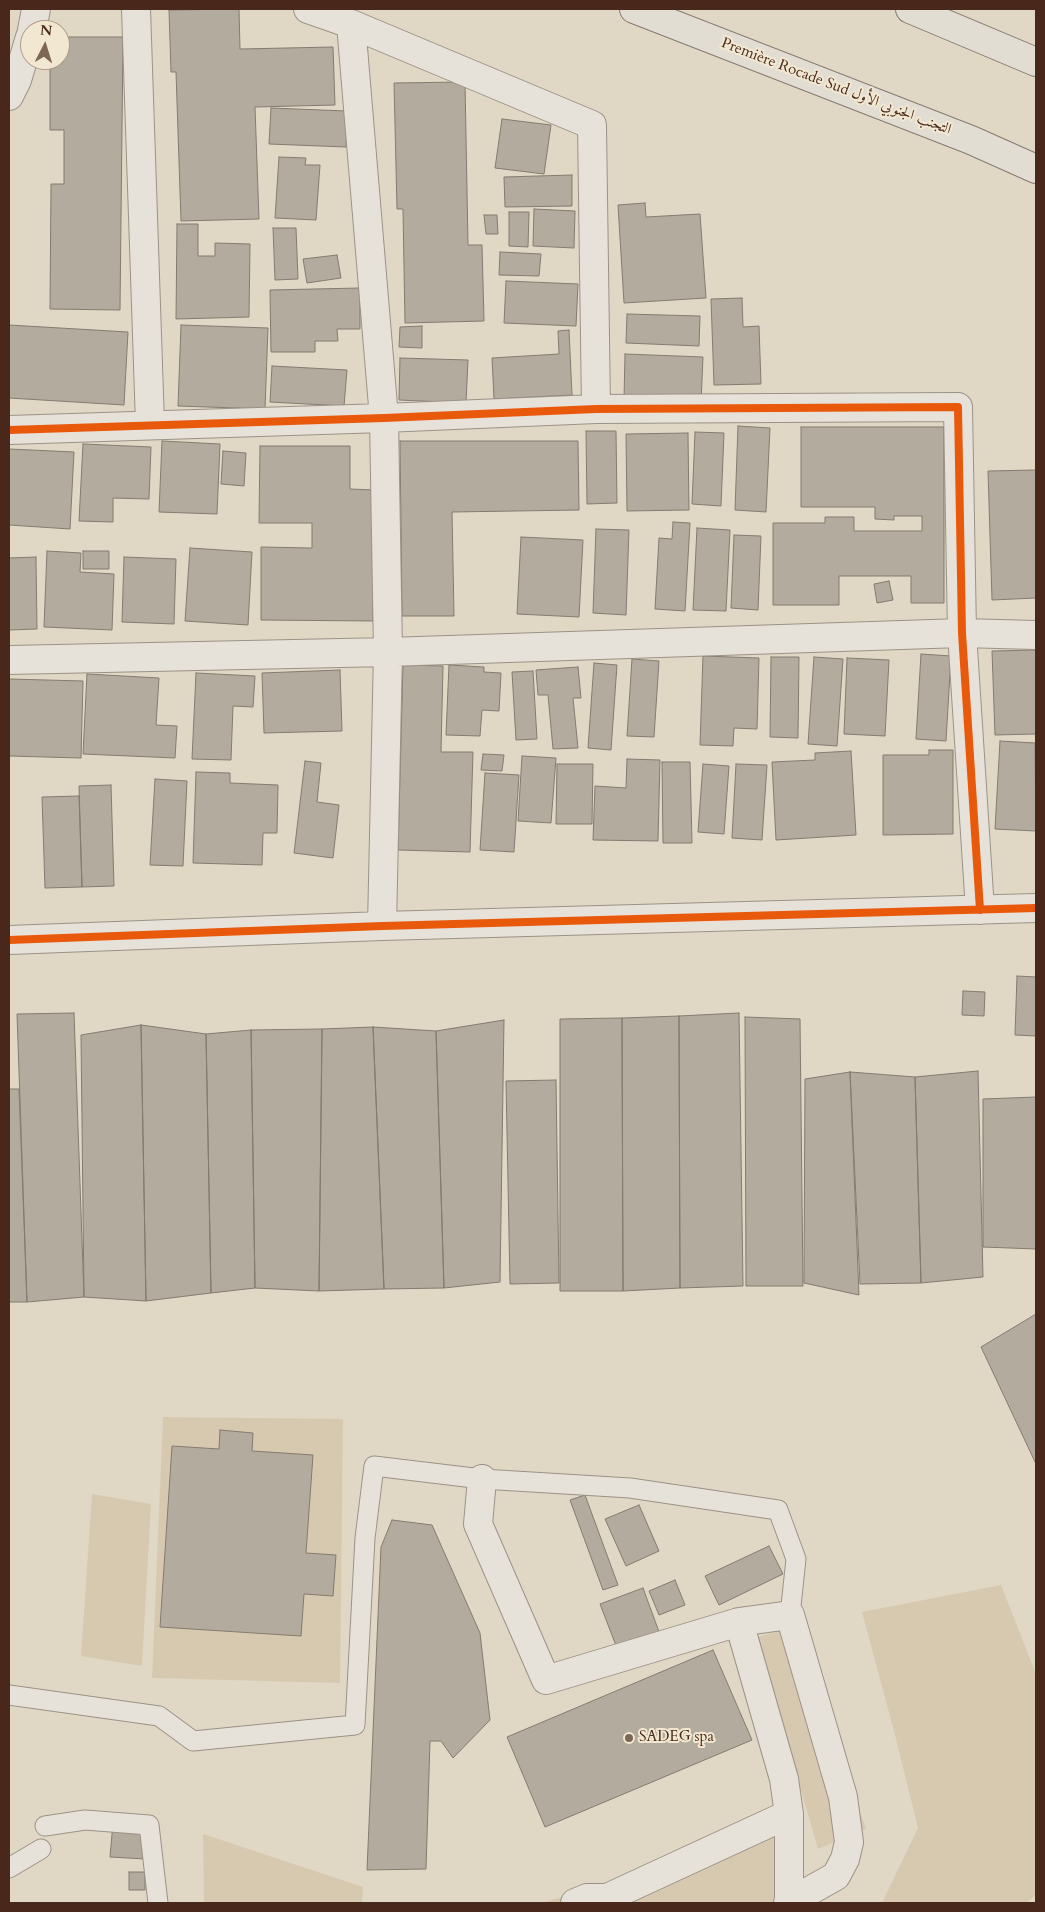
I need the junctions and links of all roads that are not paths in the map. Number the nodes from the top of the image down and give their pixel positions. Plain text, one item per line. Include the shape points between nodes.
1 (136, 9) edge
2 (308, 9) edge
3 (634, 9) edge
4 (910, 9) edge
5 (351, 24) junction
6 (1036, 62) edge
7 (21, 70) edge
8 (9, 96) edge
9 (971, 140) junction
10 (1036, 169) edge
11 (1036, 188) edge
12 (596, 409) junction
13 (384, 418) junction
14 (150, 424) junction
15 (9, 430) edge
16 (962, 632) junction
17 (1036, 635) edge
18 (388, 652) junction
19 (9, 660) edge
20 (1036, 908) edge
21 (980, 910) junction
22 (382, 926) junction
23 (9, 940) edge
24 (482, 1479) junction
25 (790, 1615) junction
26 (739, 1622) junction
27 (9, 1695) edge
28 (789, 1814) junction
29 (45, 1826) dead end
30 (41, 1849) dead end
31 (9, 1868) edge
32 (788, 1902) edge
33 (158, 1903) edge
34 (575, 1903) edge

1 - 14 street
2 - 5 street
3 - 9 highway, Première Rocade Sud التجنب الجنوبي الأول
4 - 6 highway
5 - 12 street via 592,125
5 - 13 street
7 - 8 street
9 - 10 highway, Première Rocade Sud التجنب الجنوبي الأول
9 - 11 highway
12 - 13 street
12 - 16 street via 958,407
13 - 14 street
13 - 18 street
14 - 15 street
16 - 17 street
16 - 18 street
16 - 21 street
18 - 19 street
18 - 22 street
20 - 21 street
21 - 22 street
22 - 23 street
24 - 25 lane via 630,1488 778,1510 796,1559
24 - 26 street via 478,1524 546,1680
24 - 27 lane via 374,1466 366,1538 355,1725 193,1741 159,1716
25 - 26 street
25 - 32 street via 843,1797 849,1842 836,1876
26 - 28 street via 784,1779
28 - 32 street
28 - 34 street via 607,1898 587,1898
29 - 33 lane via 85,1820 149,1826
30 - 31 lane

